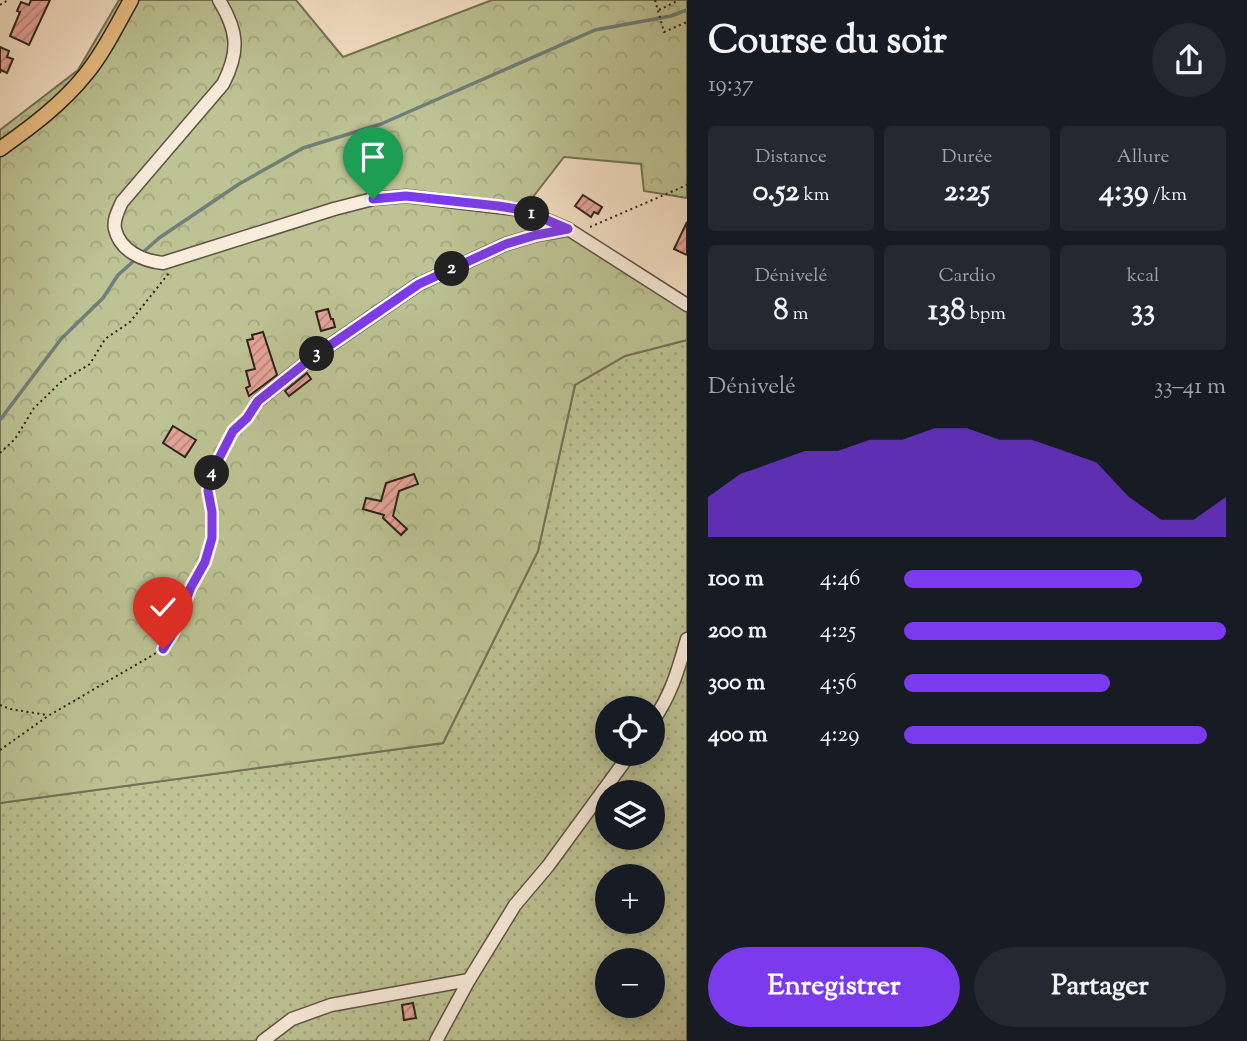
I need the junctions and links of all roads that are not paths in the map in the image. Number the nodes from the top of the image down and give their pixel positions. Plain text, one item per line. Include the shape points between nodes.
1 (131, 0) edge
2 (219, 0) edge
3 (0, 149) edge
4 (568, 229) junction
5 (687, 305) edge
6 (258, 401) road end
7 (687, 639) edge
8 (665, 702) edge
9 (621, 766) edge
10 (469, 980) junction
11 (263, 1041) edge
12 (436, 1041) edge

1 - 3 main road via 105,47 68,95
2 - 4 street via 235,34 232,66 223,84 122,202 116,216 115,229 122,244 138,257 163,262 334,209 406,196 523,210
4 - 5 street
4 - 6 street via 506,244 419,284
7 - 8 street
9 - 10 street via 515,905
10 - 11 street via 331,1005 292,1019
10 - 12 street

